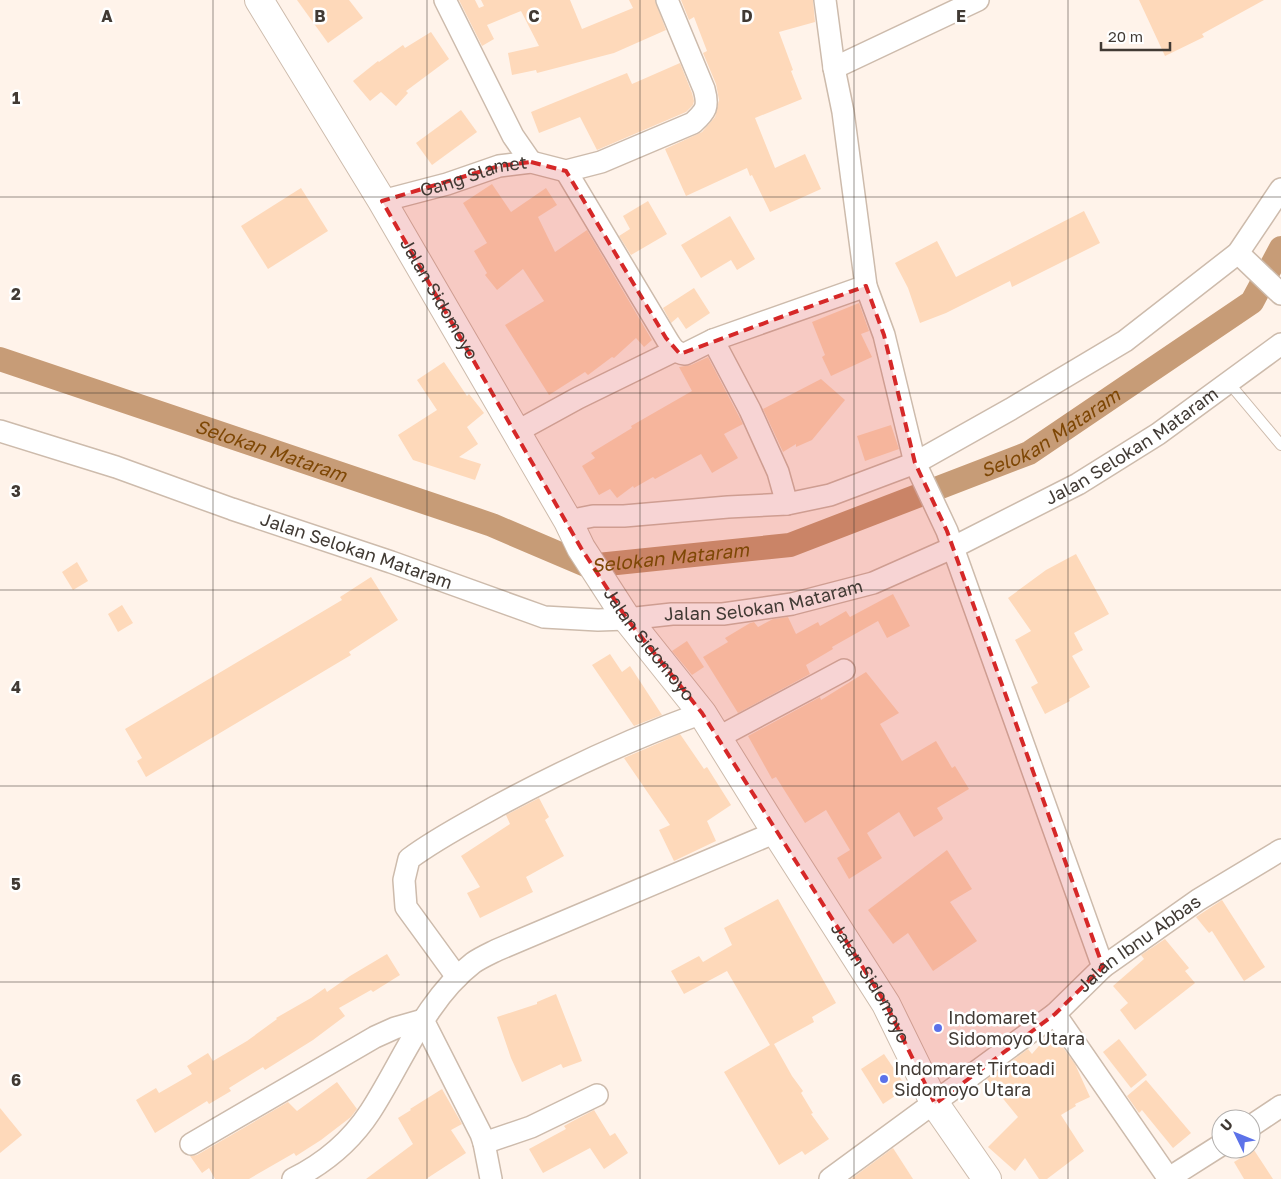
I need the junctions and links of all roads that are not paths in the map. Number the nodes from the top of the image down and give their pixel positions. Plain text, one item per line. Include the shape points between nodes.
1 (259, 0) edge
2 (445, 0) edge
3 (667, 0) edge
4 (825, 0) edge
5 (978, 0) edge
6 (834, 68) junction
7 (531, 162) junction
8 (566, 170) junction
9 (1281, 189) edge
10 (382, 201) junction
11 (1238, 253) junction
12 (866, 286) junction
13 (1281, 294) edge
14 (713, 340) junction
15 (1281, 344) edge
16 (674, 351) junction
17 (1229, 383) junction
18 (0, 431) edge
19 (516, 432) junction
20 (1281, 445) edge
21 (915, 463) junction
22 (787, 504) junction
23 (568, 520) junction
24 (949, 539) junction
25 (627, 619) junction
26 (844, 670) dead end
27 (702, 713) junction
28 (717, 738) junction
29 (776, 832) junction
30 (1281, 850) edge
31 (1103, 967) junction
32 (457, 977) junction
33 (1055, 1014) junction
34 (423, 1020) junction
35 (597, 1095) dead end
36 (935, 1104) junction
37 (1281, 1106) edge
38 (1261, 1119) edge
39 (484, 1143) junction
40 (191, 1144) dead end
41 (1211, 1152) edge
42 (1169, 1178) edge
43 (293, 1179) edge
44 (491, 1179) edge
45 (830, 1179) edge
46 (987, 1179) edge

1 - 10 main road, Jalan Sidomoyo
2 - 7 street via 513,136
3 - 8 street via 704,89 708,102 704,113 693,123 601,162
4 - 6 street
5 - 6 street
6 - 12 street via 843,112
7 - 8 street, Gang Slamet
7 - 10 street, Gang Slamet via 499,166
8 - 16 street
9 - 11 street
10 - 19 main road, Jalan Sidomoyo
11 - 13 street
11 - 21 street via 1125,341
12 - 14 street
12 - 21 street via 884,335
14 - 16 street via 685,354
14 - 22 street via 778,472
15 - 17 street, Jalan Selokan Mataram
16 - 19 street
17 - 20 lane
17 - 24 street, Jalan Selokan Mataram via 1158,434 1078,484
18 - 25 street, Jalan Selokan Mataram via 116,467 544,616
19 - 23 main road, Jalan Sidomoyo
21 - 22 street via 830,495
21 - 24 street
22 - 23 street
23 - 25 main road, Jalan Sidomoyo via 581,548
24 - 25 street, Jalan Selokan Mataram via 873,583 792,604 723,614 672,614
24 - 31 street
25 - 27 main road, Jalan Sidomoyo
26 - 28 street
27 - 28 main road, Jalan Sidomoyo
27 - 32 street via 640,736 551,777 429,844 409,859 404,880 406,907
28 - 29 main road, Jalan Sidomoyo
29 - 32 street via 497,950
29 - 36 main road, Jalan Sidomoyo via 886,1004
30 - 31 street, Jalan Ibnu Abbas via 1198,900
31 - 33 street, Jalan Ibnu Abbas
32 - 34 street
33 - 36 street, Jalan Ibnu Abbas
33 - 42 street
34 - 39 street
34 - 40 street via 375,1037
34 - 43 street via 369,1114 341,1146 312,1169
35 - 39 street via 531,1127
36 - 45 street, Jalan Ibnu Abbas
36 - 46 main road, Jalan Sidomoyo
37 - 38 street
39 - 44 street
41 - 42 street

